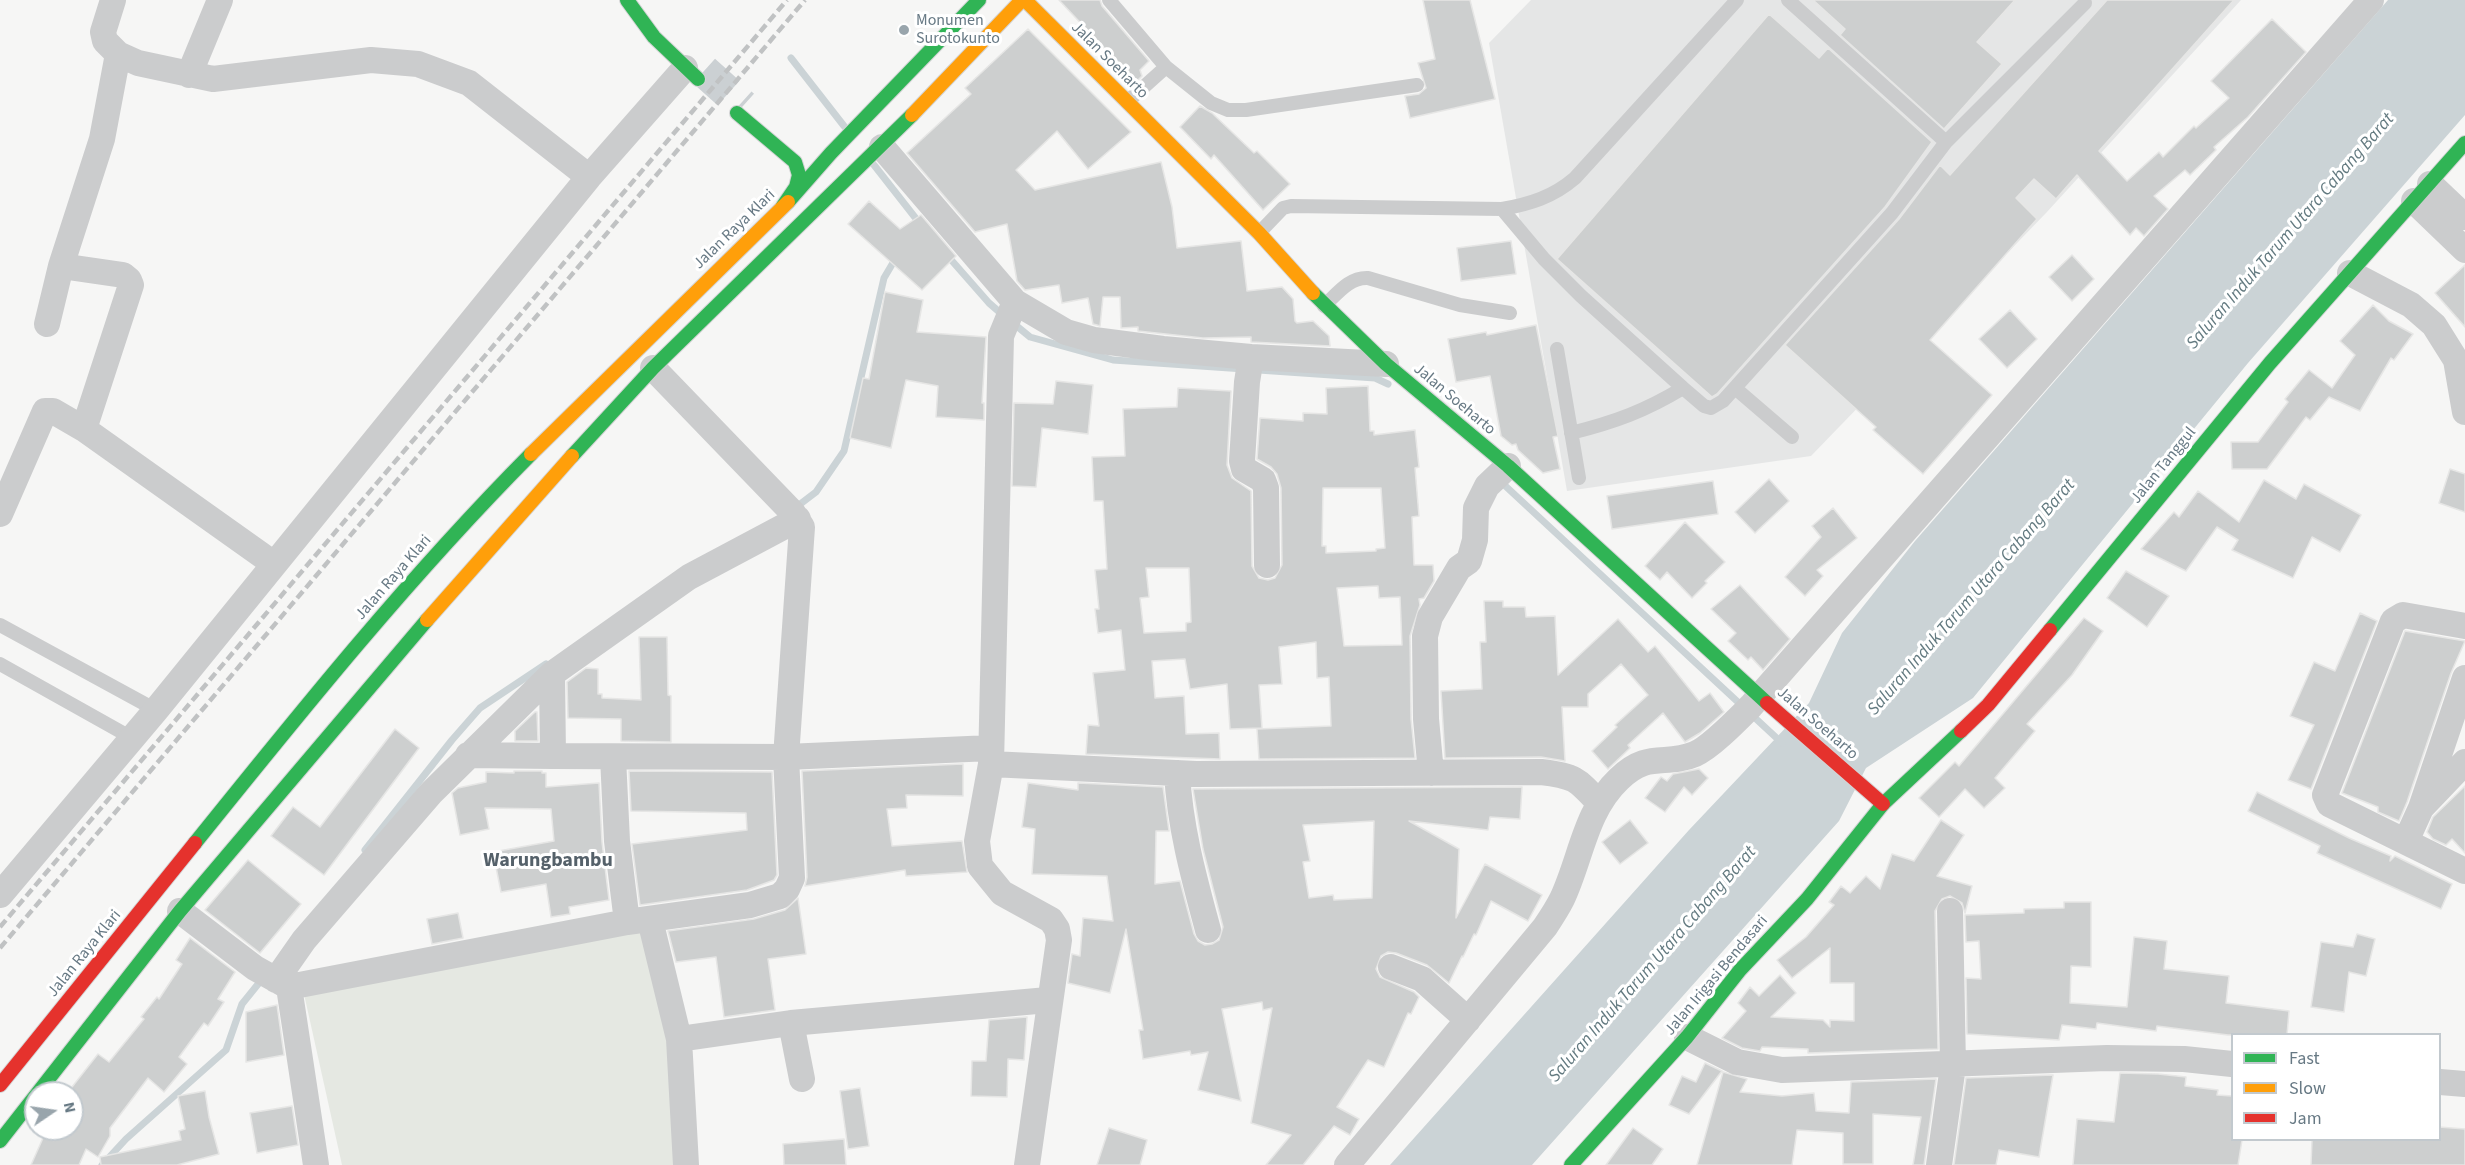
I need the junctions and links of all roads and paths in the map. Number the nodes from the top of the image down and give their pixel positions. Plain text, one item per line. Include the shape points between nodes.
1 (113, 0) edge
2 (220, 0) edge
3 (627, 0) edge
4 (633, 0) edge
5 (979, 0) edge
6 (1024, 0) edge
7 (1109, 0) edge
8 (1737, 0) edge
9 (1788, 0) edge
10 (2371, 0) edge
11 (2085, 3) dead end
12 (118, 54) junction
13 (1166, 67) junction
14 (695, 70) junction
15 (189, 75) junction
16 (1417, 85) dead end
17 (1127, 102) junction
18 (1946, 142) junction
19 (2465, 143) edge
20 (880, 150) junction
21 (831, 153) junction
22 (589, 177) junction
23 (2422, 192) junction
24 (1502, 209) junction
25 (781, 210) junction
26 (2458, 220) edge
27 (1259, 233) junction
28 (2465, 250) edge
29 (60, 266) junction
30 (2350, 273) junction
31 (1013, 306) junction
32 (1324, 306) junction
33 (1510, 313) dead end
34 (47, 324) dead end
35 (1557, 349) dead end
36 (1386, 364) junction
37 (653, 368) junction
38 (1249, 368) junction
39 (1683, 388) junction
40 (1735, 388) junction
41 (2465, 412) edge
42 (84, 429) junction
43 (1571, 433) junction
44 (1792, 437) dead end
45 (1499, 474) junction
46 (1579, 478) dead end
47 (0, 514) edge
48 (793, 514) junction
49 (274, 564) junction
50 (1267, 565) dead end
51 (392, 604) junction
52 (0, 625) edge
53 (2465, 626) edge
54 (418, 630) junction
55 (0, 664) edge
56 (552, 674) junction
57 (2465, 678) edge
58 (1748, 709) junction
59 (156, 710) junction
60 (132, 738) junction
61 (468, 755) junction
62 (553, 756) junction
63 (991, 756) junction
64 (613, 757) junction
65 (786, 757) junction
66 (2465, 762) edge
67 (1177, 773) junction
68 (1431, 773) junction
69 (1599, 803) junction
70 (1883, 804) junction
71 (2421, 808) junction
72 (2406, 841) junction
73 (2465, 871) edge
74 (0, 896) edge
75 (180, 911) junction
76 (1950, 911) dead end
77 (638, 921) junction
78 (1208, 930) dead end
79 (1392, 967) dead end
80 (273, 978) junction
81 (1048, 1000) junction
82 (1468, 1020) junction
83 (791, 1023) junction
84 (1687, 1037) junction
85 (679, 1039) junction
86 (2231, 1064) edge
87 (1953, 1066) junction
88 (802, 1079) dead end
89 (2441, 1082) edge
90 (2465, 1083) edge
91 (0, 1085) edge
92 (0, 1141) edge
93 (316, 1165) edge
94 (686, 1165) edge
95 (1027, 1165) edge
96 (1347, 1165) edge
97 (1571, 1165) edge
98 (1940, 1165) edge

1 - 12 street via 103,32 105,41
2 - 15 street
3 - 14 main road via 654,37
4 - 14 main road
5 - 21 main road, Jalan Raya Klari
6 - 17 main road, Jalan Soeharto
6 - 20 main road
7 - 13 lane
8 - 24 lane via 1575,178 1559,192
9 - 18 lane
10 - 58 street
11 - 18 lane
12 - 15 street
12 - 29 street via 102,139
13 - 16 lane via 1211,104 1228,110
13 - 17 lane
14 - 22 street
15 - 22 street via 213,79 372,60 418,64 469,83
17 - 27 main road, Jalan Soeharto
18 - 40 lane via 1892,213
19 - 23 main road, Jalan Tanggul
20 - 31 street
20 - 37 main road
21 - 25 main road, Jalan Raya Klari
21 - 25 main road via 815,161 801,157 740,109 795,162 799,175 796,187
22 - 49 street
23 - 26 street
23 - 30 main road, Jalan Tanggul
24 - 27 lane via 1291,206 1283,208
24 - 39 lane via 1581,296
25 - 51 main road, Jalan Raya Klari via 570,413
26 - 28 street
27 - 32 main road, Jalan Soeharto
29 - 34 street
29 - 42 street via 123,275 131,285
30 - 41 street via 2411,305 2434,325 2456,360
30 - 70 main road, Jalan Tanggul via 2270,363 1988,705
31 - 38 street via 1066,332 1094,340
31 - 63 street via 1001,336
32 - 33 lane via 1352,280 1368,278 1460,306
32 - 36 main road, Jalan Soeharto
35 - 43 lane
36 - 38 street
36 - 45 main road, Jalan Soeharto
37 - 48 street
37 - 54 main road
38 - 50 street via 1242,461 1244,469 1263,480 1266,488
39 - 40 lane via 1711,408 1723,402
39 - 43 lane via 1651,408
40 - 44 lane
42 - 47 street via 51,410 45,411
42 - 49 street
43 - 46 lane
45 - 58 main road, Jalan Soeharto
45 - 68 street via 1476,508 1475,540 1469,561 1459,568 1430,616 1425,636
48 - 56 street via 689,577
48 - 65 street via 802,527
49 - 59 street
51 - 54 main road
51 - 91 main road, Jalan Raya Klari
52 - 59 lane
53 - 72 street via 2403,615 2393,621 2325,795 2329,804
54 - 75 main road
55 - 60 lane
56 - 61 street
56 - 62 street
57 - 71 street
58 - 69 street via 1698,753 1638,764 1618,779
58 - 70 main road, Jalan Soeharto via 1789,720
59 - 60 street
60 - 74 street
61 - 62 street
61 - 80 street
62 - 64 street
63 - 65 street
63 - 67 street
63 - 81 street via 977,841 980,866 1002,892 1051,920 1057,929 1059,940
64 - 65 street
64 - 77 street via 618,841
65 - 77 street via 792,856 792,878 787,889 780,896 750,905
66 - 71 street
67 - 68 street
67 - 78 street via 1186,847
68 - 69 street via 1568,775
69 - 82 street via 1562,898 1545,927
70 - 84 main road, Jalan Irigasi Bendasari
71 - 72 street
72 - 73 street
75 - 80 street
75 - 92 main road
76 - 87 street
77 - 80 street
77 - 85 street
79 - 82 street via 1422,979
80 - 93 street
81 - 83 street
81 - 95 street
82 - 96 street
83 - 85 street
83 - 88 street
84 - 87 street via 1737,1062 1782,1070
84 - 97 main road, Jalan Irigasi Bendasari
85 - 94 street
86 - 87 street via 2108,1058
87 - 98 street
89 - 90 street

